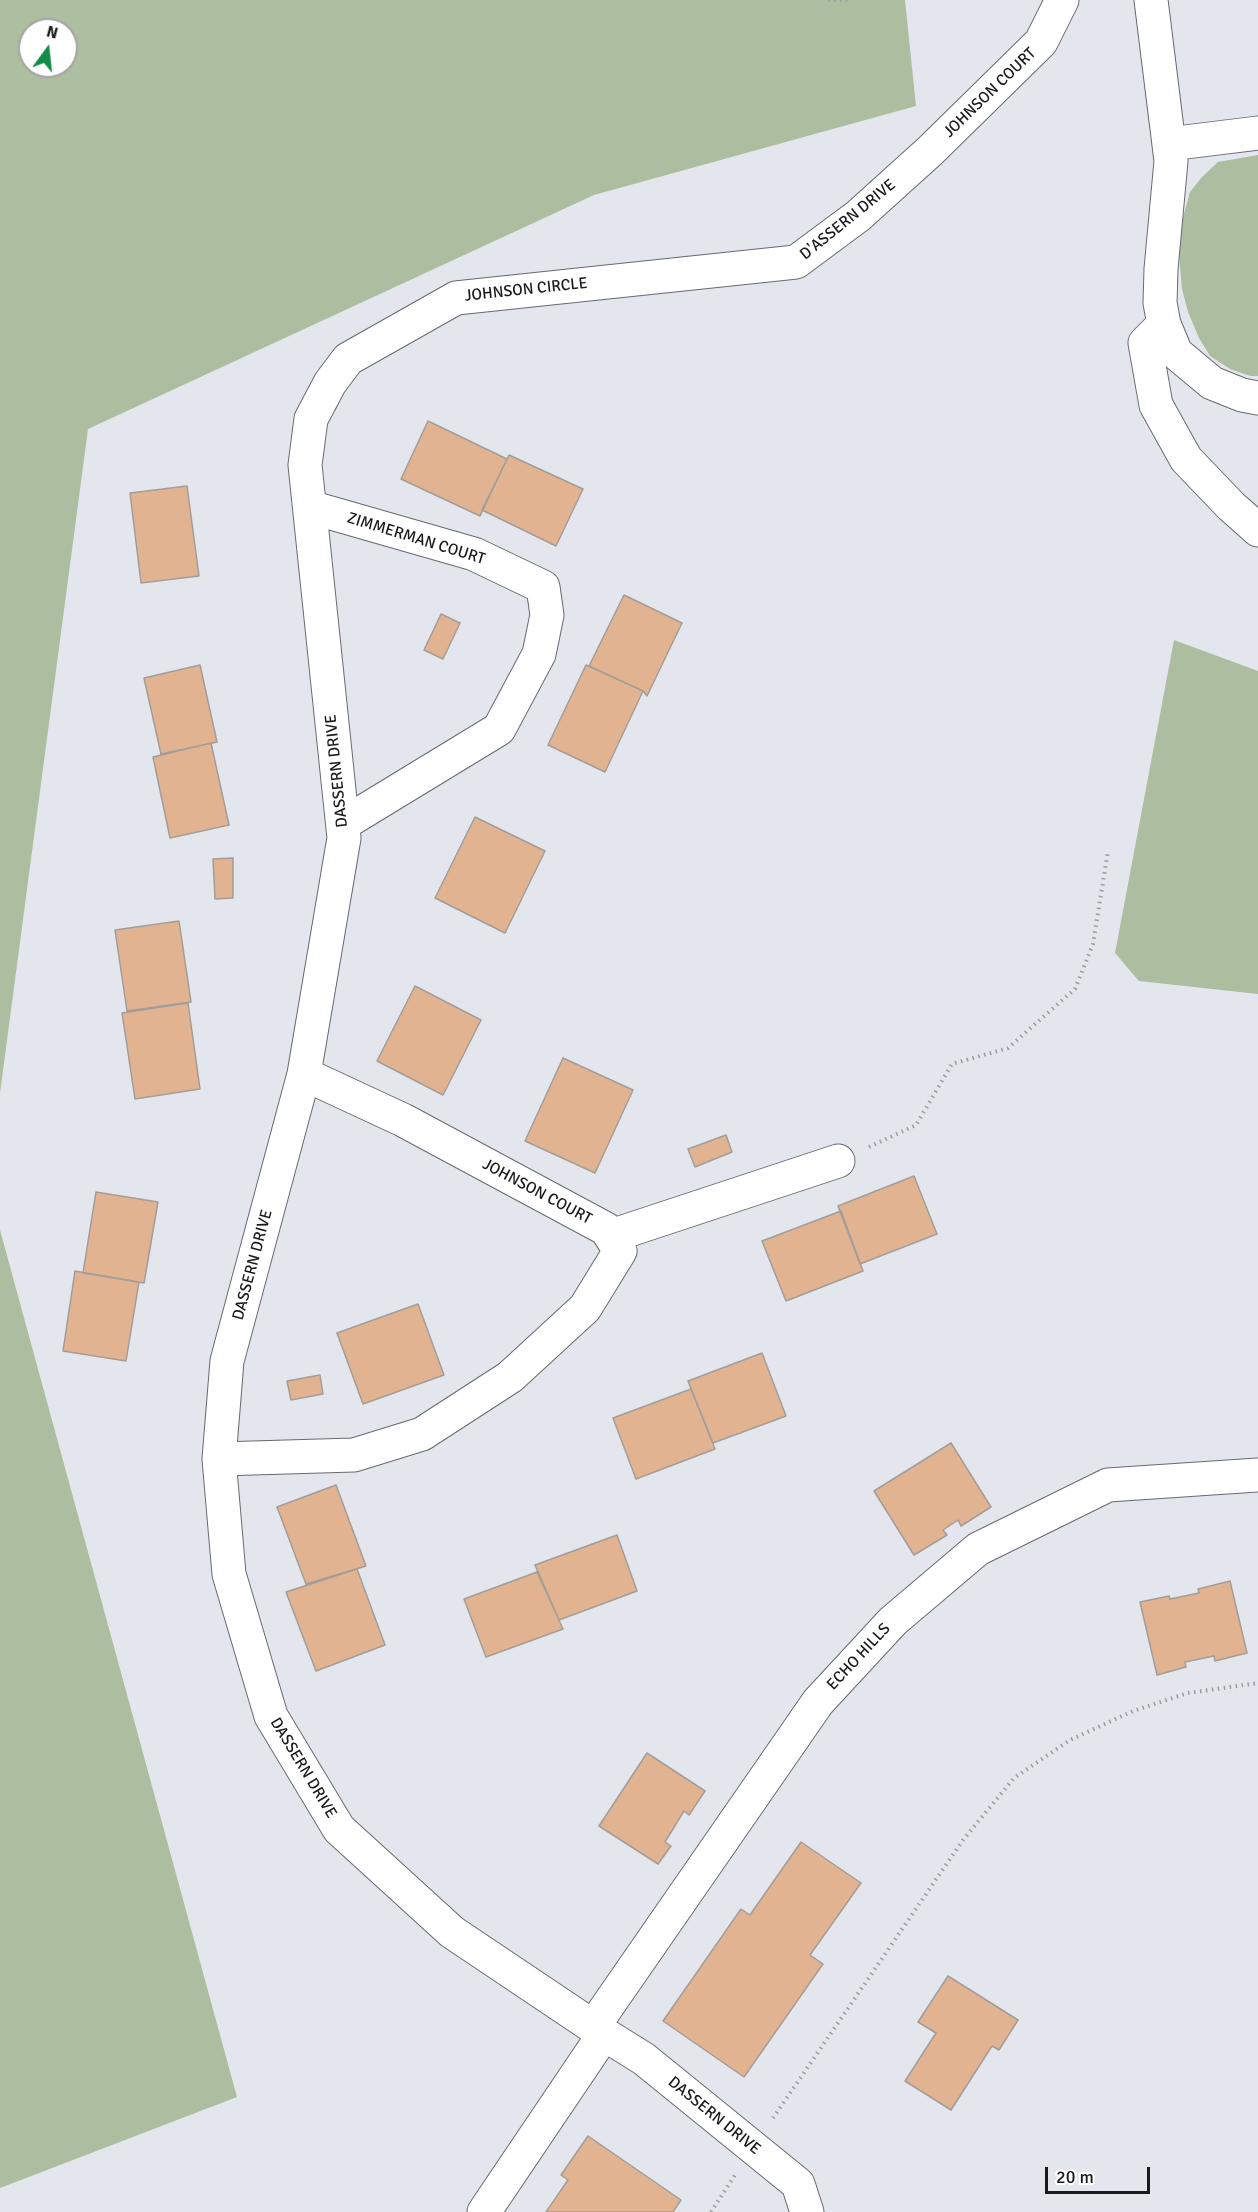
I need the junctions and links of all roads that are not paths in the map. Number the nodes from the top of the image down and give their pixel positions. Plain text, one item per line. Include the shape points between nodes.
1 (1062, 0) edge
2 (1151, 0) edge
3 (1258, 133) edge
4 (1169, 144) junction
5 (930, 151) joint
6 (683, 274) joint
7 (1164, 324) junction
8 (348, 359) joint
9 (1258, 398) edge
10 (310, 507) junction
11 (1258, 530) edge
12 (343, 824) junction
13 (304, 1074) junction
14 (838, 1161) road end
15 (610, 1236) junction
16 (219, 1459) junction
17 (1258, 1475) edge
18 (598, 2030) junction
19 (484, 2212) edge
20 (807, 2212) edge

1 - 5 street, JOHNSON COURT via 1041,42
2 - 4 street
3 - 4 street
4 - 7 street via 1160,303
5 - 6 street, D'ASSERN DRIVE via 858,216 796,262
6 - 8 street, JOHNSON CIRCLE via 456,298
7 - 9 street via 1176,353 1212,383
7 - 11 street via 1145,343 1156,405 1186,459
8 - 10 street, DASSERN DRIVE via 311,419 305,465
10 - 12 street, DASSERN DRIVE
10 - 12 street, ZIMMERMAN COURT via 474,554 543,587 547,615 539,654 499,729
12 - 13 street, DASSERN DRIVE via 344,838
13 - 15 street, JOHNSON COURT via 403,1120 606,1229
13 - 16 street, DASSERN DRIVE via 227,1361
14 - 15 street
15 - 16 street via 620,1251 585,1308 510,1377 422,1434 354,1455
16 - 18 street, DASSERN DRIVE via 229,1574 271,1716 339,1829 452,1932
17 - 18 street, ECHO HILLS via 1108,1485 978,1549 893,1621 818,1702
18 - 19 street
18 - 20 street, DASSERN DRIVE via 644,2059 798,2184

